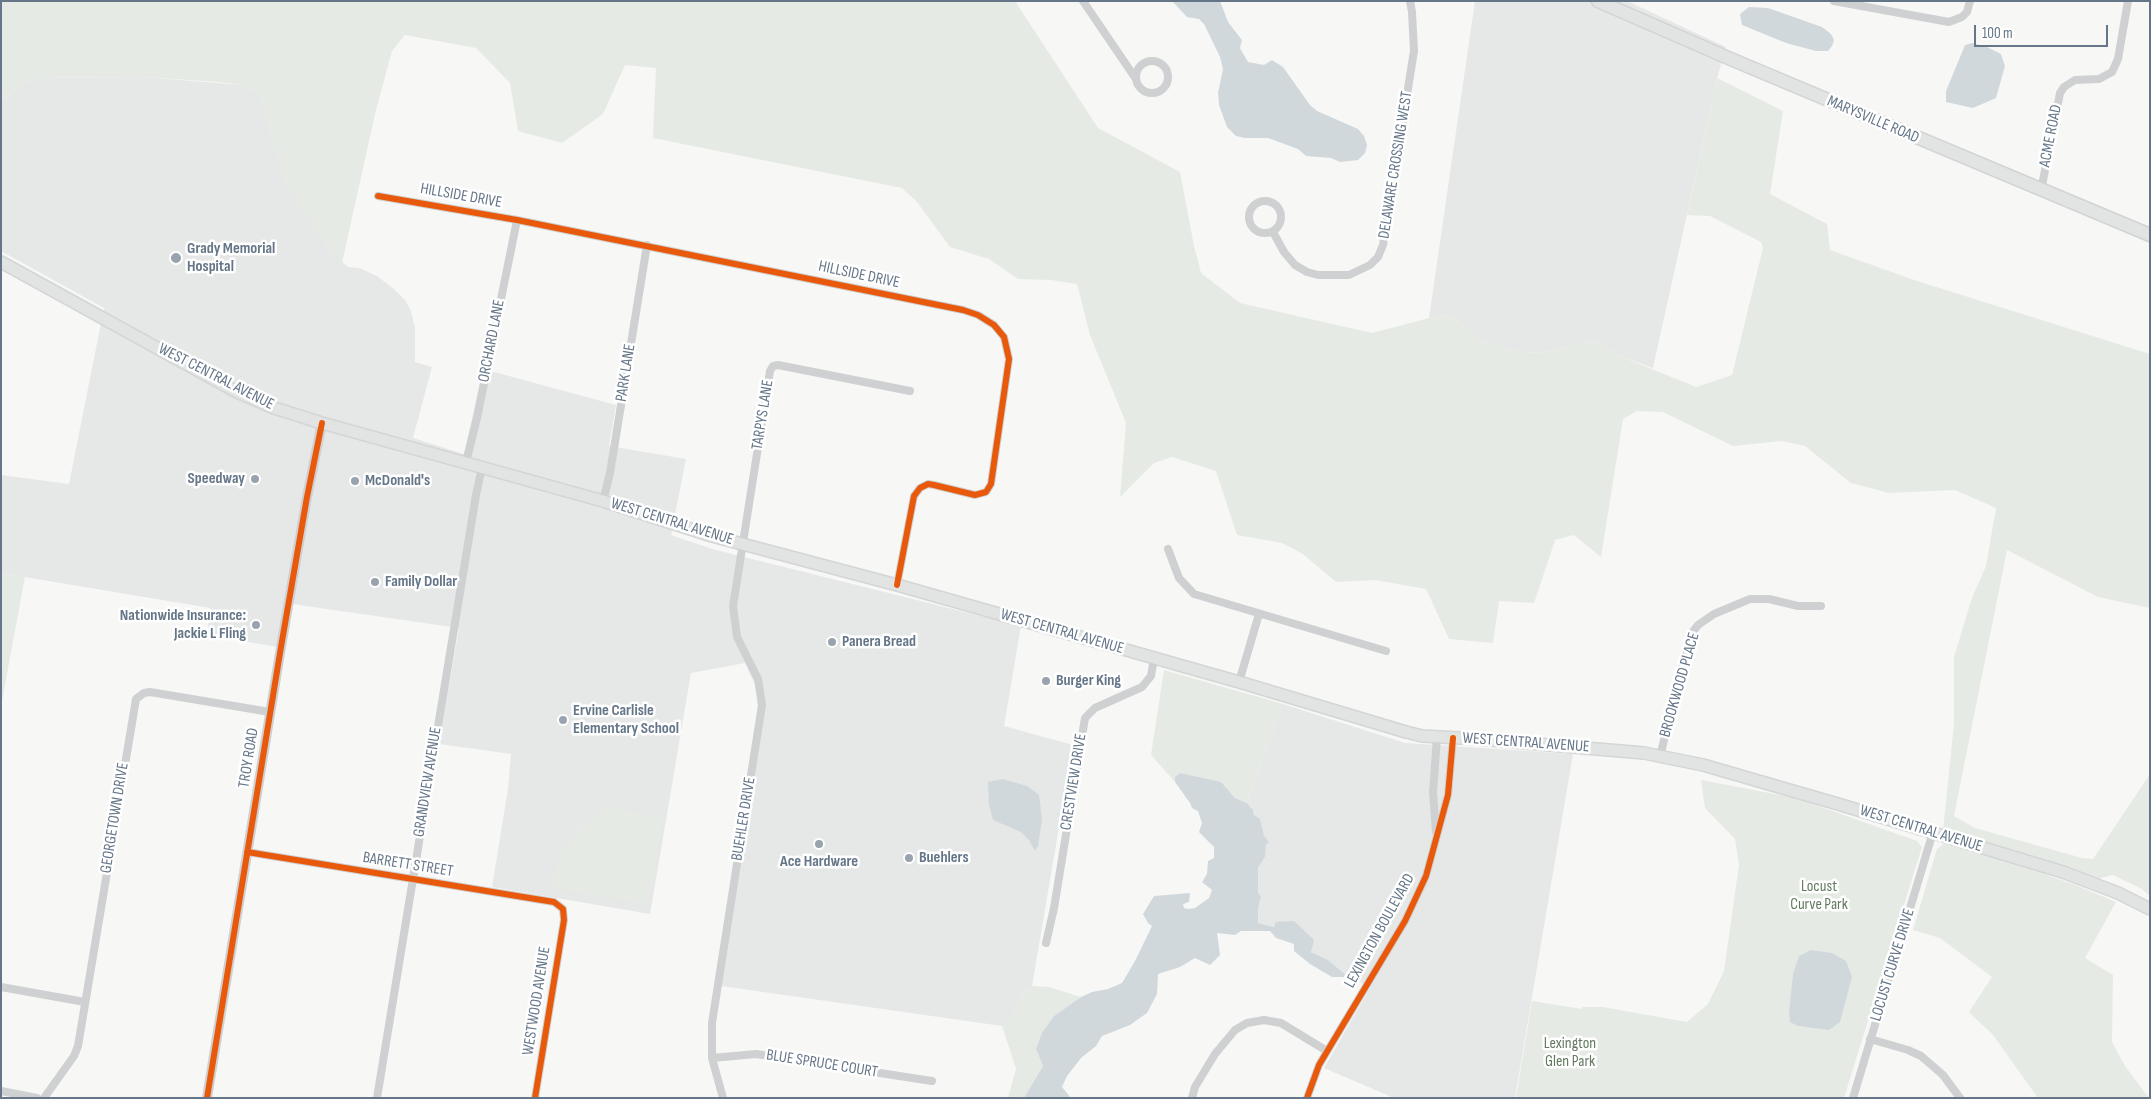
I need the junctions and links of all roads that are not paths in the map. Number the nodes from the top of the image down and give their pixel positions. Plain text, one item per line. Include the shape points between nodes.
1 (1083, 1) edge
2 (1410, 1) edge
3 (1598, 1) edge
4 (1834, 1) edge
5 (1970, 1) edge
6 (2128, 1) edge
7 (1866, 4) edge
8 (1136, 79) junction
9 (2041, 191) junction
10 (378, 196) dead end
11 (517, 220) junction
12 (1272, 232) junction
13 (2150, 235) edge
14 (647, 245) junction
15 (1, 262) edge
16 (910, 391) dead end
17 (322, 423) junction
18 (466, 462) junction
19 (482, 467) junction
20 (604, 501) junction
21 (742, 543) junction
22 (1168, 549) dead end
23 (897, 584) junction
24 (1821, 606) dead end
25 (1259, 614) junction
26 (1386, 650) dead end
27 (1154, 658) junction
28 (1239, 682) junction
29 (270, 712) junction
30 (1437, 737) junction
31 (1453, 738) junction
32 (1660, 756) junction
33 (1933, 832) junction
34 (1436, 839) junction
35 (247, 852) junction
36 (413, 880) junction
37 (563, 909) joint
38 (2150, 909) edge
39 (1046, 944) dead end
40 (1, 988) edge
41 (85, 1002) junction
42 (1870, 1039) junction
43 (1327, 1051) junction
44 (712, 1058) junction
45 (932, 1081) dead end
46 (1, 1092) edge
47 (36, 1098) edge
48 (44, 1098) edge
49 (207, 1098) edge
50 (377, 1098) edge
51 (535, 1098) edge
52 (724, 1098) edge
53 (1192, 1098) edge
54 (1307, 1098) edge
55 (1853, 1098) edge
56 (1960, 1098) edge

1 - 8 street
2 - 12 street, DELAWARE CROSSING WEST via 1414,51 1383,245 1378,257 1370,265 1349,275 1318,276 1294,264
3 - 9 highway, MARYSVILLE ROAD
4 - 7 street
5 - 7 street via 1962,17 1949,22
6 - 9 street, ACME ROAD via 2118,59 2112,72 2098,79 2075,80 2060,93
8 - 8 street via 1142,90 1154,92 1164,86 1167,74 1161,64 1149,61 1139,68
9 - 13 highway, MARYSVILLE ROAD
10 - 11 street, HILLSIDE DRIVE
11 - 14 street, HILLSIDE DRIVE
11 - 18 street, ORCHARD LANE
12 - 12 street via 1281,222 1280,210 1270,202 1258,202 1249,212 1250,225 1260,233
14 - 20 street, PARK LANE
14 - 23 street, HILLSIDE DRIVE via 963,310 978,315 999,330 1008,348 1009,359 991,484 986,492 975,495 928,484 920,488 914,496
15 - 17 main road, WEST CENTRAL AVENUE via 237,392
16 - 21 street, TARPYS LANE via 773,366
17 - 18 main road, WEST CENTRAL AVENUE
17 - 29 street, TROY ROAD
18 - 19 main road, WEST CENTRAL AVENUE
19 - 20 main road, WEST CENTRAL AVENUE
19 - 36 street, GRANDVIEW AVENUE
20 - 21 main road, WEST CENTRAL AVENUE
21 - 23 main road, WEST CENTRAL AVENUE
21 - 44 street, BUEHLER DRIVE via 733,617 738,641 758,679 762,705 713,1015
22 - 25 street via 1179,578 1194,594
23 - 27 main road, WEST CENTRAL AVENUE
24 - 32 street, BROOKWOOD PLACE via 1750,599 1714,614 1698,625 1692,633 1685,657
25 - 26 street
25 - 28 street
27 - 28 main road, WEST CENTRAL AVENUE
27 - 39 street, CRESTVIEW DRIVE via 1151,676 1142,688 1095,708 1086,718
28 - 30 main road, WEST CENTRAL AVENUE via 1406,732
29 - 35 street, TROY ROAD
29 - 41 street, GEORGETOWN DRIVE via 150,692 144,692 136,699
30 - 31 main road, WEST CENTRAL AVENUE
30 - 34 street, LEXINGTON BOULEVARD via 1433,793
31 - 32 main road, WEST CENTRAL AVENUE
31 - 34 street, LEXINGTON BOULEVARD via 1448,795
32 - 33 main road, WEST CENTRAL AVENUE
33 - 38 main road, WEST CENTRAL AVENUE via 2064,872
33 - 42 street, LOCUST CURVE DRIVE
34 - 43 street, LEXINGTON BOULEVARD via 1419,895
35 - 36 street, BARRETT STREET
35 - 49 street, TROY ROAD
36 - 37 street, BARRETT STREET via 554,902
36 - 50 street, GRANDVIEW AVENUE
37 - 51 street, WESTWOOD AVENUE via 564,920
40 - 41 street
41 - 48 street, GEORGETOWN DRIVE via 74,1056
42 - 55 street, LOCUST CURVE DRIVE
42 - 56 street via 1921,1056 1943,1075
43 - 53 street via 1281,1024 1264,1020 1247,1023 1235,1030 1215,1054
43 - 54 street, LEXINGTON BOULEVARD
44 - 45 street, BLUE SPRUCE COURT via 756,1054
44 - 52 street, BUEHLER DRIVE
46 - 47 street

